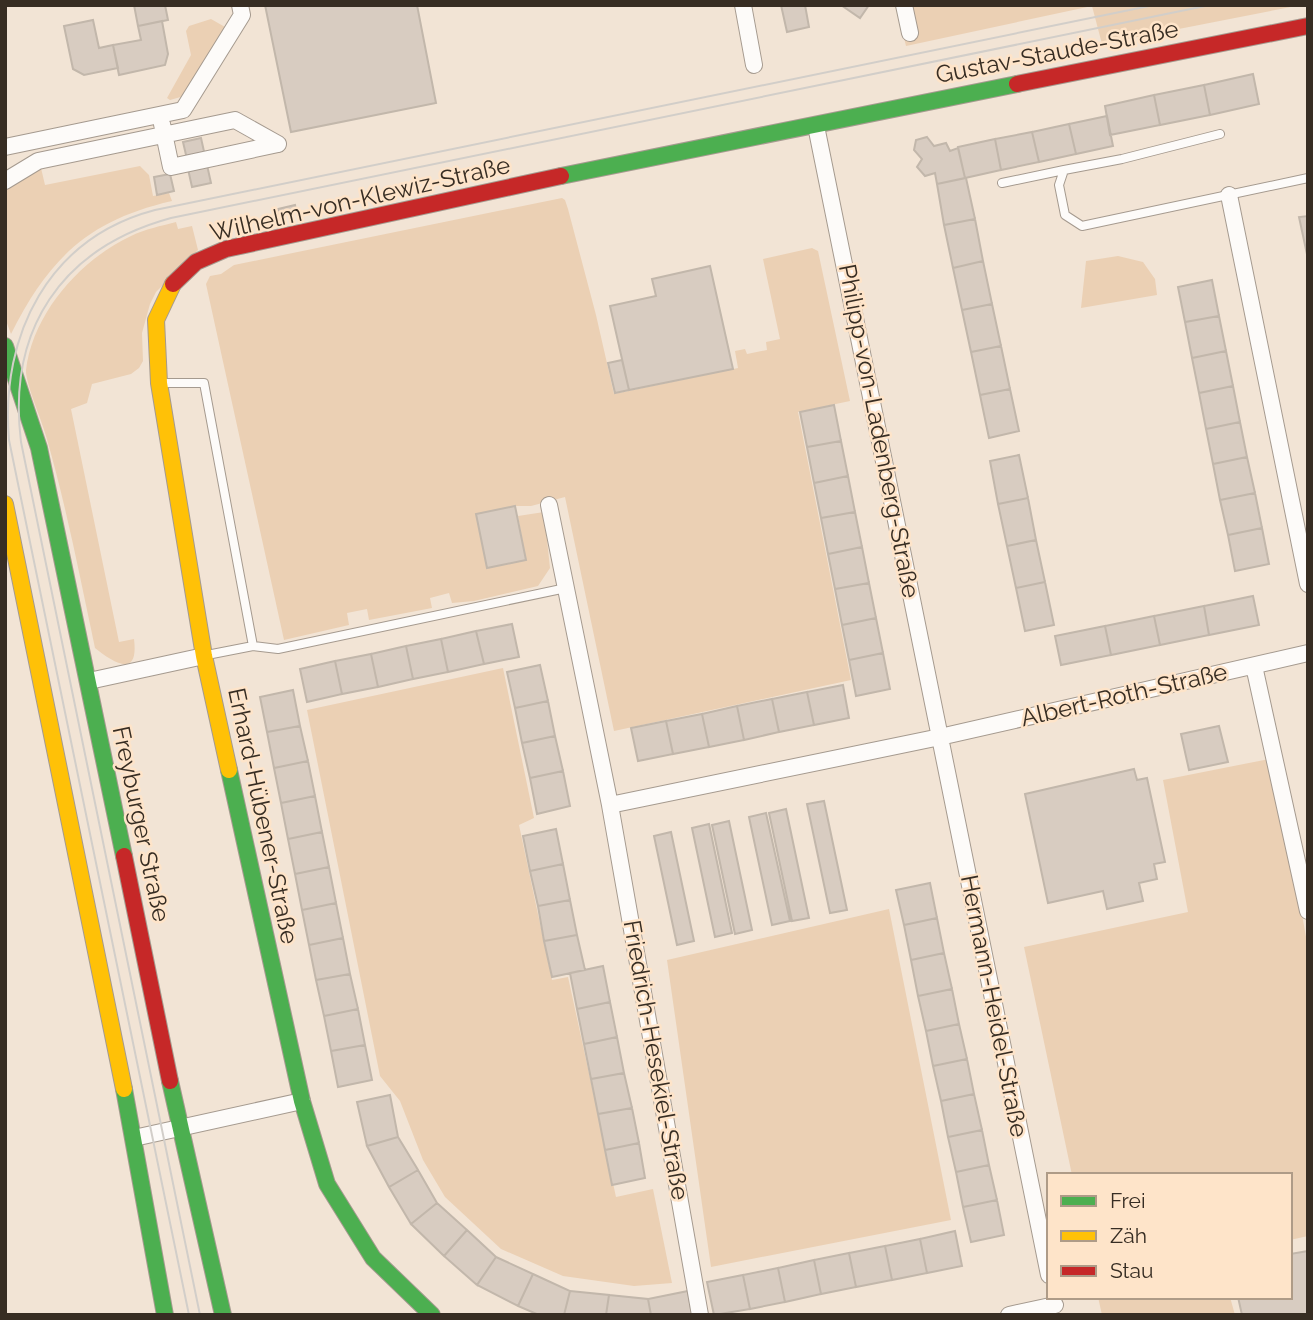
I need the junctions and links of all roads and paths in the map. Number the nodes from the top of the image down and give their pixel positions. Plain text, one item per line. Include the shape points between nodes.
1 (240, 5) edge
2 (743, 5) edge
3 (904, 5) edge
4 (1308, 26) edge
5 (910, 33) dead end
6 (754, 65) dead end
7 (160, 115) junction
8 (816, 126) junction
9 (1220, 134) dead end
10 (164, 135) junction
11 (5, 147) edge
12 (1064, 170) junction
13 (1308, 178) edge
14 (5, 181) edge
15 (1002, 183) dead end
16 (1229, 195) junction
17 (5, 346) edge
18 (159, 383) junction
19 (5, 503) edge
20 (550, 505) dead end
21 (1308, 584) edge
22 (567, 588) junction
23 (253, 646) junction
24 (1308, 653) edge
25 (204, 656) junction
26 (1254, 666) junction
27 (89, 681) junction
28 (940, 737) junction
29 (610, 805) junction
30 (1308, 911) edge
31 (302, 1101) junction
32 (180, 1128) junction
33 (134, 1138) junction
34 (1047, 1265) edge
35 (1055, 1306) edge
36 (165, 1315) edge
37 (223, 1315) edge
38 (432, 1315) edge
39 (699, 1315) edge
40 (1009, 1315) edge

1 - 7 street via 242,15 183,110
2 - 6 street
3 - 5 street
4 - 8 street, Gustav-Staude-Straße
7 - 10 street
7 - 11 street via 20,137
8 - 18 street, Wilhelm-von-Klewiz-Straße via 550,178 226,250 196,262 171,286 156,320
8 - 28 street, Philipp-von-Ladenberg-Straße
9 - 12 lane
10 - 10 street via 235,120 278,144 171,167
10 - 14 street via 37,161
12 - 15 lane
12 - 16 lane via 1059,185 1065,215 1083,226
13 - 16 lane
16 - 21 street
17 - 27 street, Freyburger Straße via 39,448
18 - 23 lane via 204,383
18 - 25 street, Wilhelm-von-Klewiz-Straße
19 - 33 street
20 - 22 street, Friedrich-Hesekiel-Straße
22 - 23 lane via 278,649
22 - 29 street, Friedrich-Hesekiel-Straße
23 - 25 lane
24 - 26 street, Albert-Roth-Straße
25 - 27 street
25 - 31 street, Erhard-Hübener-Straße
26 - 28 street, Albert-Roth-Straße
26 - 30 street
27 - 32 street, Freyburger Straße
28 - 29 street
28 - 34 street, Hermann-Heidel-Straße
29 - 39 street, Friedrich-Hesekiel-Straße
31 - 32 street
31 - 38 street, Erhard-Hübener-Straße via 327,1184 373,1258
32 - 33 street
32 - 37 street, Freyburger Straße
33 - 36 street
35 - 40 street

